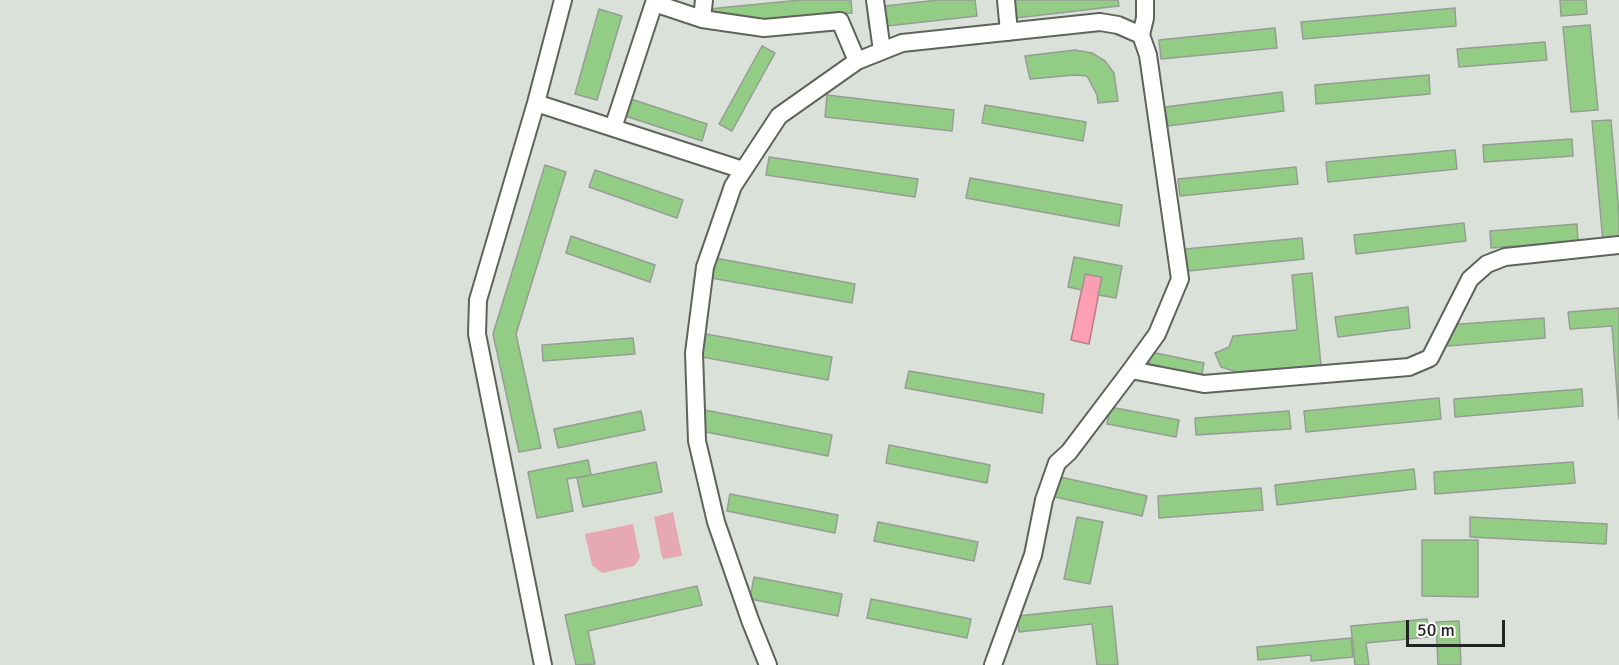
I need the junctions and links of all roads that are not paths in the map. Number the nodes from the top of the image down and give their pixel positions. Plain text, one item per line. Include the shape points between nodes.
1 (563, 0) edge
2 (704, 0) edge
3 (875, 0) edge
4 (1006, 0) edge
5 (1145, 0) edge
6 (654, 1) edge
7 (702, 19) junction
8 (1009, 32) junction
9 (1141, 35) junction
10 (882, 51) junction
11 (857, 61) junction
12 (537, 103) junction
13 (613, 128) junction
14 (743, 170) junction
15 (1619, 245) edge
16 (1131, 370) junction
17 (543, 665) edge
18 (768, 665) edge
19 (993, 665) edge

1 - 12 street
2 - 7 street
3 - 10 street
4 - 8 street
5 - 9 street
6 - 7 street
6 - 13 street
7 - 11 street via 764,28 840,21
8 - 9 street via 1100,22
8 - 10 street via 902,43
9 - 16 street via 1149,55 1180,279 1157,334
10 - 11 street
11 - 14 street via 779,116
12 - 13 street
12 - 17 street via 478,300 477,334
13 - 14 street
14 - 18 street via 733,186 705,267 694,352 697,441 716,522
15 - 16 street via 1505,257 1487,264 1470,279 1430,358 1409,367 1204,384
16 - 19 street via 1057,463 1044,500 1033,555

